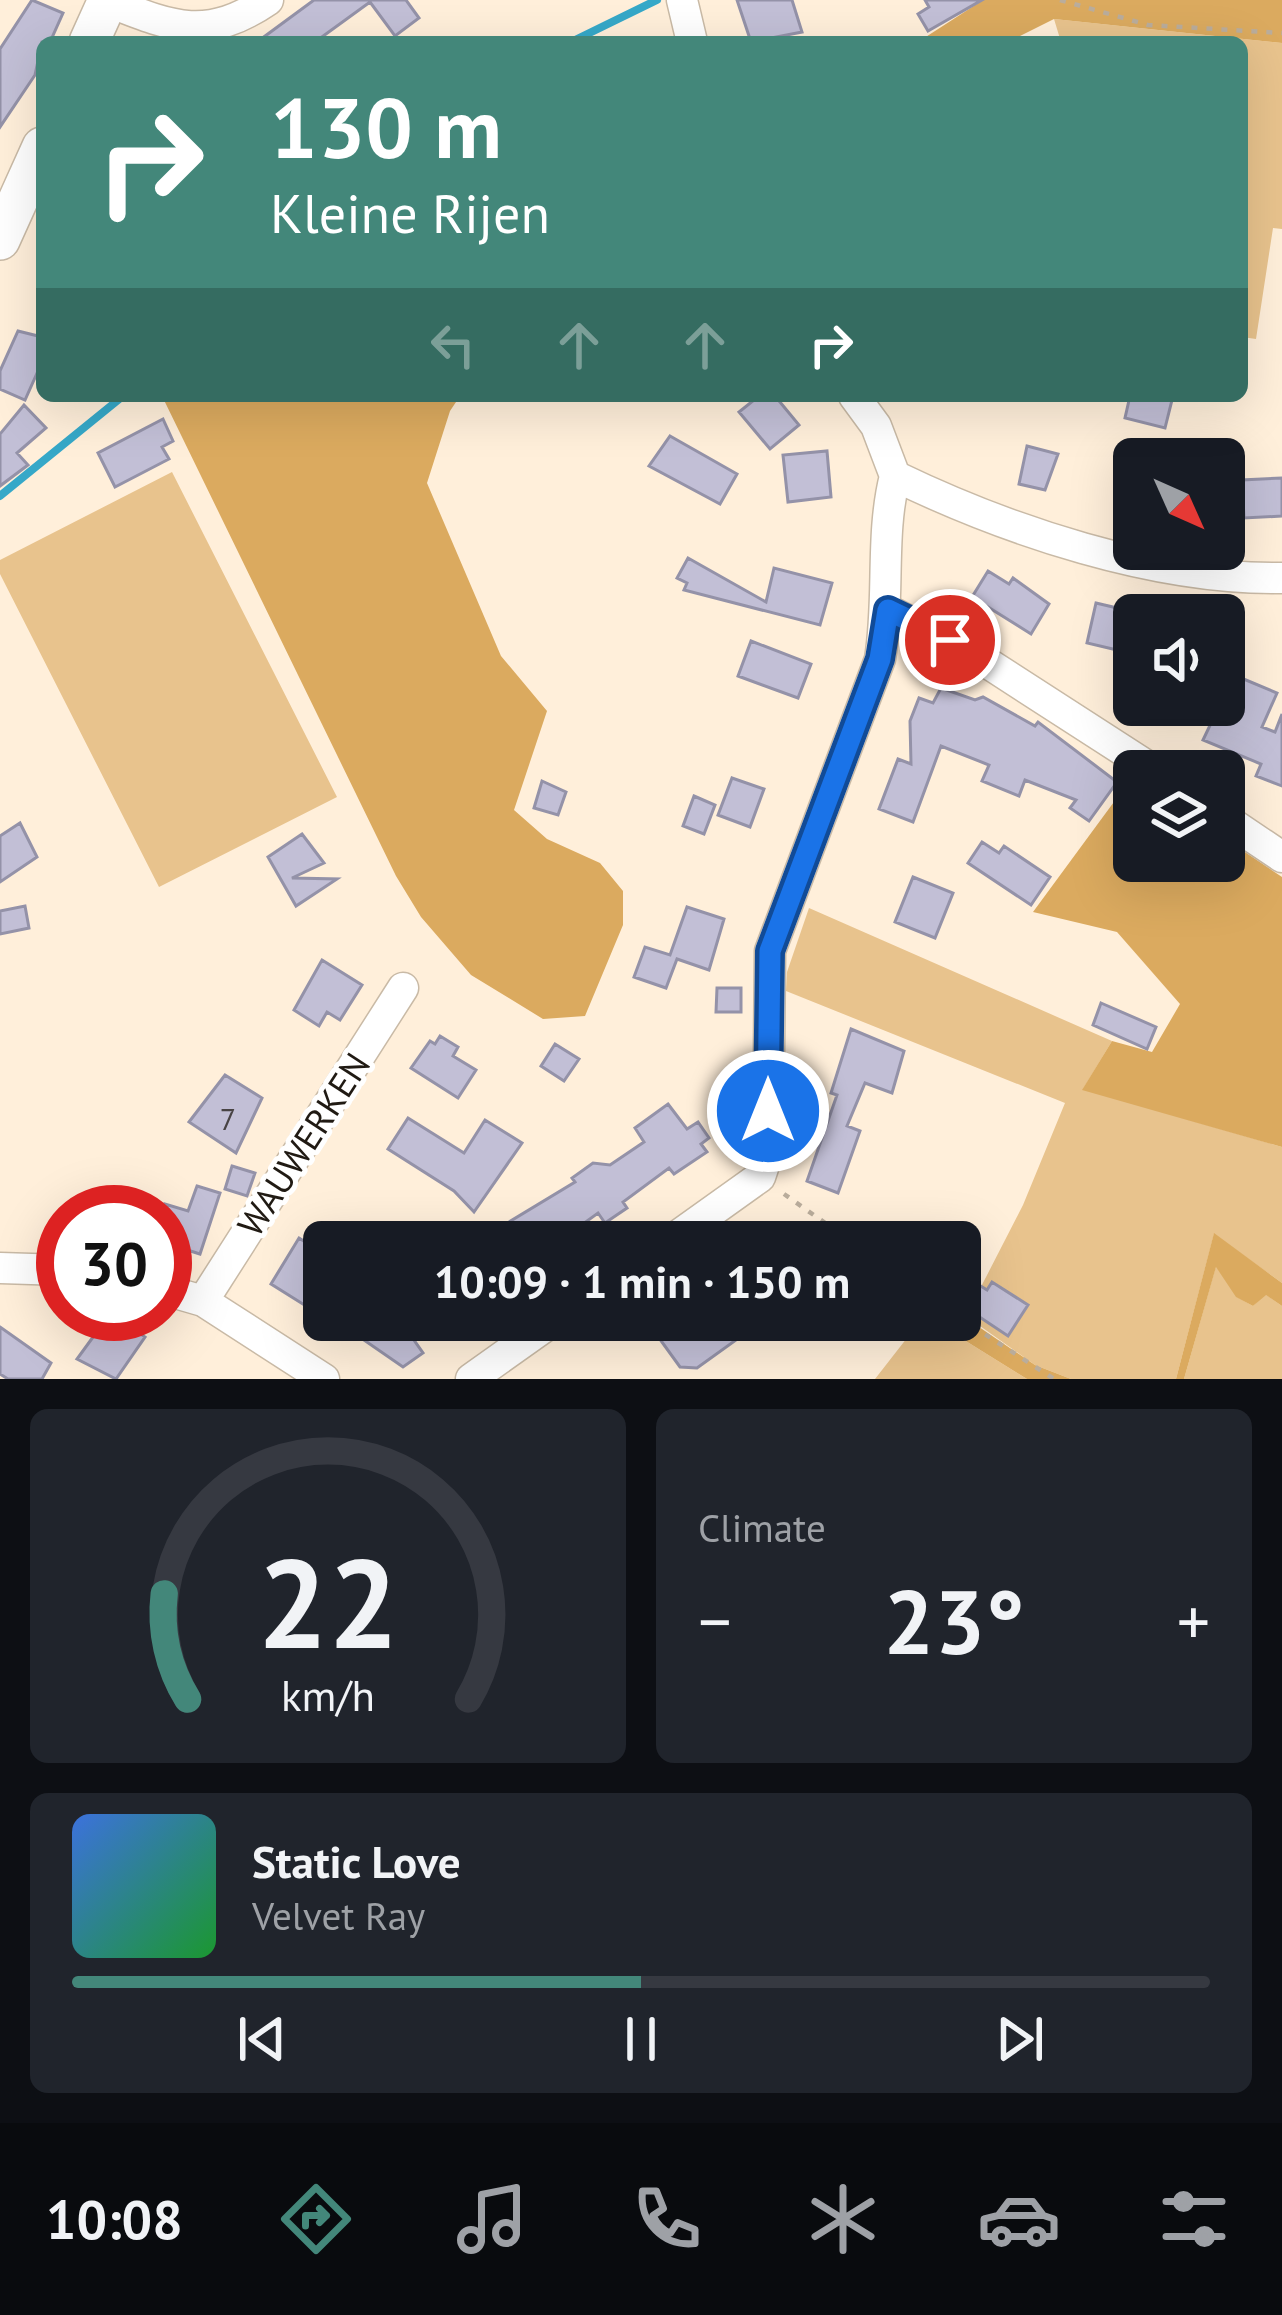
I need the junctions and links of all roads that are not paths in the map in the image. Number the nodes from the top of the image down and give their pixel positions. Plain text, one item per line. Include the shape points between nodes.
1 (106, 0) edge
2 (268, 0) edge
3 (682, 0) edge
4 (91, 36) edge
5 (691, 36) edge
6 (36, 160) edge
7 (0, 240) edge
8 (858, 402) edge
9 (895, 476) junction
10 (1282, 578) edge
11 (888, 610) junction
12 (1122, 750) edge
13 (1245, 832) edge
14 (1282, 857) edge
15 (403, 988) dead end
16 (698, 1221) edge
17 (0, 1268) edge
18 (36, 1269) edge
19 (192, 1297) edge
20 (203, 1300) junction
21 (525, 1341) edge
22 (324, 1379) edge
23 (472, 1379) edge

1 - 2 street via 200,29 236,22
1 - 4 street
3 - 5 street
6 - 7 street
8 - 9 street
9 - 10 street via 1035,534 1195,572
9 - 11 street via 887,507
11 - 12 street
11 - 16 street via 880,659 770,951 768,1154 760,1177
13 - 14 street
15 - 20 street, WAUWERKEN
17 - 18 street
19 - 20 street
20 - 22 street
21 - 23 street

